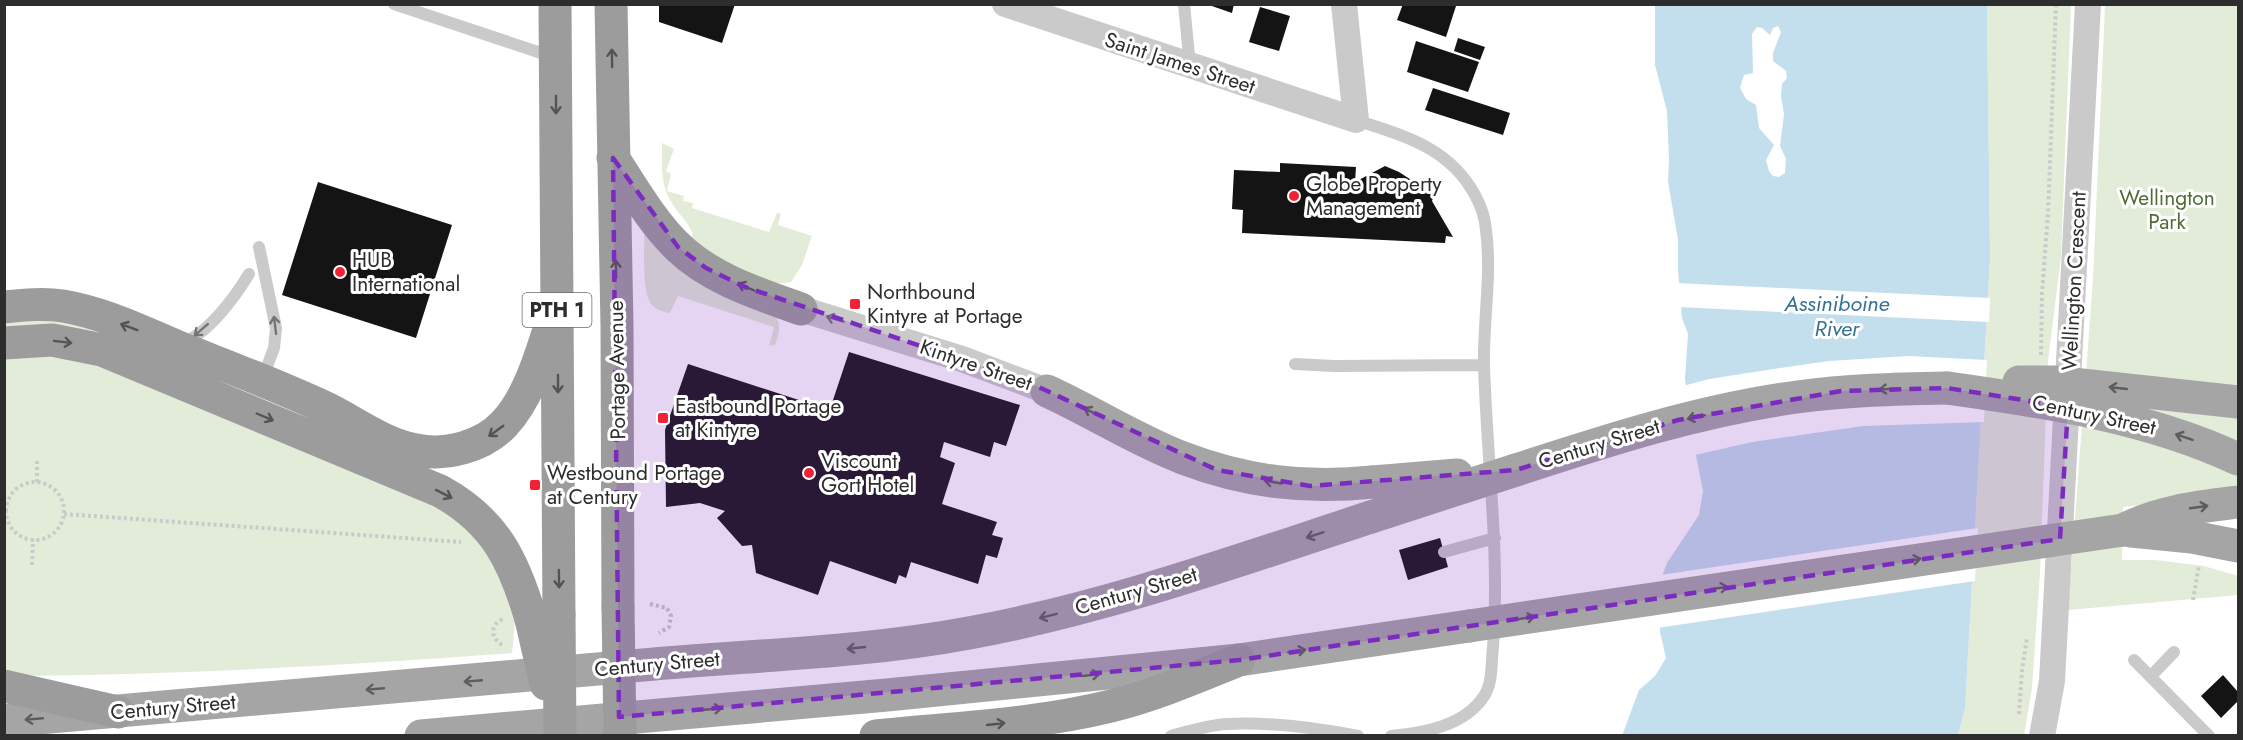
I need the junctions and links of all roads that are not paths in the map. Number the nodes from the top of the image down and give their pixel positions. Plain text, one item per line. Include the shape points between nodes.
1 (394, 4) edge
2 (555, 4) edge
3 (611, 4) edge
4 (1005, 4) edge
5 (1185, 4) edge
6 (1344, 4) edge
7 (2088, 4) edge
8 (1068, 15) edge
9 (555, 58) junction
10 (1190, 66) junction
11 (1356, 120) junction
12 (613, 158) junction
13 (259, 248) dead end
14 (249, 274) dead end
15 (557, 305) junction
16 (4, 307) edge
17 (801, 309) joint
18 (4, 343) edge
19 (174, 345) junction
20 (1295, 364) dead end
21 (1484, 365) junction
22 (172, 378) junction
23 (209, 382) dead end
24 (254, 383) junction
25 (1947, 388) junction
26 (1047, 391) joint
27 (2238, 402) edge
28 (2238, 459) edge
29 (1516, 470) junction
30 (2238, 502) edge
31 (2123, 530) junction
32 (1495, 537) junction
33 (2238, 546) edge
34 (1444, 552) dead end
35 (545, 617) junction
36 (2174, 652) dead end
37 (1239, 660) junction
38 (2134, 660) dead end
39 (2151, 676) junction
40 (4, 686) edge
41 (118, 712) junction
42 (4, 722) edge
43 (421, 735) edge
44 (559, 735) edge
45 (620, 735) edge
46 (876, 735) edge
47 (1171, 735) edge
48 (1358, 735) edge
49 (1391, 735) edge
50 (2042, 735) edge
51 (2209, 735) edge

1 - 9 lane
2 - 9 highway, PTH 1
12 -> 3 highway, Portage Avenue / PTH 1
4 - 8 street, Saint James Street
5 - 10 lane
6 - 11 street
7 - 50 street, Wellington Crescent via 2052,681
8 - 10 street, Saint James Street
9 -> 15 highway, PTH 1
10 - 11 street, Saint James Street
11 - 21 lane via 1409,137 1431,149 1462,176 1475,195 1486,228
17 -> 12 highway via 723,277 685,254 662,229
45 -> 12 highway, Portage Avenue / PTH 1, bridge
24 -> 13 lane via 274,348 276,328
14 -> 19 lane via 229,303 201,332
15 -> 24 highway via 526,391 512,415 490,436 447,452 396,444 327,408
15 -> 35 highway, PTH 1
19 -> 16 highway via 79,309 42,304
26 -> 17 street, Kintyre Street via 962,359
18 -> 22 highway via 75,343
19 - 24 highway
20 - 21 lane
21 - 32 lane
22 - 23 lane via 192,377
22 -> 35 highway via 456,500 489,529 521,586
27 -> 25 main road, bridge via 2054,382 1994,382
28 -> 25 main road, Century Street, bridge via 2197,441 2121,418 2046,402
25 -> 29 main road, Century Street via 1841,391 1754,404 1631,433
29 -> 26 main road, bridge via 1310,486 1251,478 1217,470 1155,445
29 -> 41 main road, Century Street, bridge via 1084,607 922,641
31 -> 30 main road via 2175,510
31 - 33 main road
37 -> 31 main road, bridge
32 - 34 lane
32 - 49 lane via 1494,623 1490,680 1485,695 1472,710 1454,721 1434,729
35 - 44 highway, PTH 1, bridge
36 - 39 lane
43 -> 37 main road
46 -> 37 highway via 1027,721 1109,706 1156,693
38 - 39 lane
39 - 51 lane
40 - 41 highway
41 -> 42 main road, Century Street
47 - 48 lane via 1228,724 1313,728

